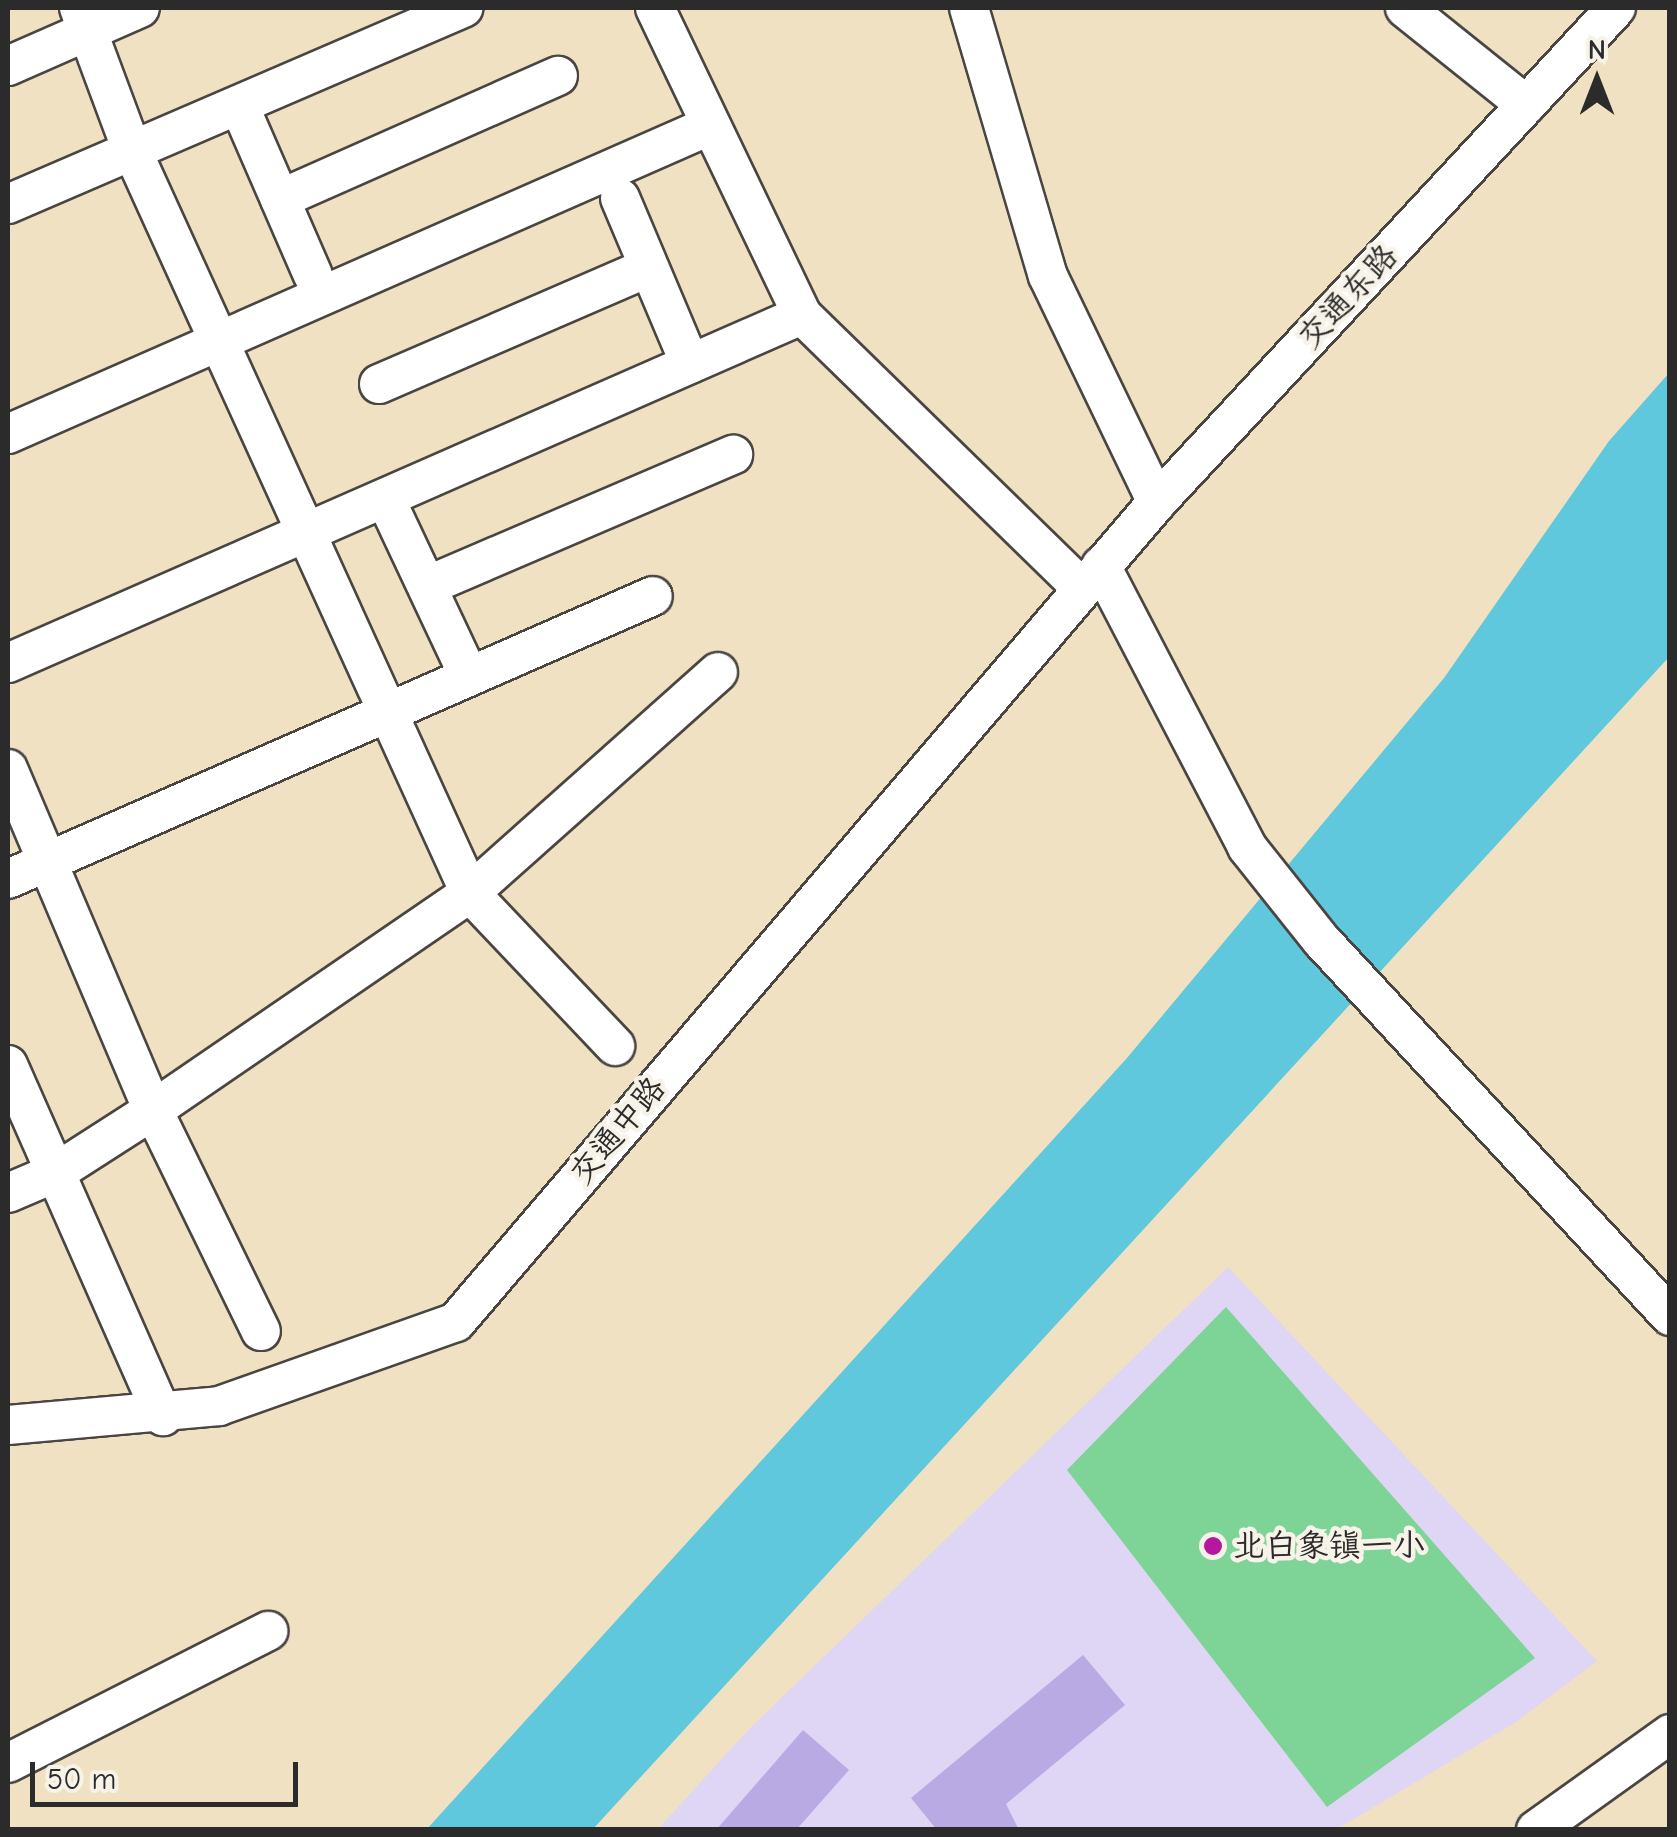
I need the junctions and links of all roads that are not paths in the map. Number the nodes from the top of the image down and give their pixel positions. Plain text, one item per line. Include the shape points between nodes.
1 (140, 8) edge
2 (464, 8) edge
3 (656, 8) edge
4 (969, 8) edge
5 (1406, 8) edge
6 (1616, 8) edge
7 (84, 18) edge
8 (8, 66) edge
9 (558, 76) dead end
10 (1526, 105) junction
11 (239, 106) junction
12 (709, 126) junction
13 (131, 148) junction
14 (620, 198) dead end
15 (280, 199) junction
16 (8, 204) edge
17 (647, 268) junction
18 (313, 275) dead end
19 (802, 314) junction
20 (220, 341) junction
21 (690, 364) junction
22 (379, 384) dead end
23 (8, 434) edge
24 (734, 455) dead end
25 (386, 500) junction
26 (1157, 502) junction
27 (306, 532) junction
28 (1092, 577) junction
29 (429, 586) junction
30 (653, 596) dead end
31 (8, 664) edge
32 (718, 672) dead end
33 (469, 676) junction
34 (389, 711) junction
35 (8, 769) edge
36 (45, 861) junction
37 (8, 878) edge
38 (470, 892) junction
39 (615, 1046) dead end
40 (8, 1065) edge
41 (153, 1110) junction
42 (55, 1173) junction
43 (8, 1193) edge
44 (1670, 1316) edge
45 (261, 1331) dead end
46 (163, 1416) junction
47 (8, 1425) edge
48 (268, 1631) dead end
49 (1670, 1734) edge
50 (8, 1762) edge
51 (1536, 1830) edge

1 - 7 street
2 - 11 street
3 - 12 street
4 - 26 street via 1048,276
5 - 10 street
6 - 10 street, 交通东路
7 - 8 street
7 - 13 street
9 - 15 street
10 - 26 street, 交通东路
11 - 13 street
11 - 15 street
12 - 19 street
12 - 20 street
13 - 16 street
13 - 20 street
14 - 17 street
15 - 18 street
17 - 21 street
17 - 22 street
19 - 21 street
19 - 28 street
20 - 23 street
20 - 27 street
21 - 25 street
24 - 29 street
25 - 27 street
25 - 29 street
26 - 28 street, 交通东路
27 - 31 street
27 - 34 street
28 - 44 street via 1256,858 1320,940
28 - 46 street, 交通中路 via 456,1322 218,1406
29 - 33 street
30 - 33 street
32 - 38 street
33 - 34 street
34 - 36 street
34 - 38 street
35 - 36 street
36 - 37 street
36 - 41 street
38 - 39 street
38 - 41 street
40 - 42 street
41 - 42 street
41 - 45 street
42 - 43 street
42 - 46 street
46 - 47 street, 交通中路
48 - 50 street
49 - 51 street

